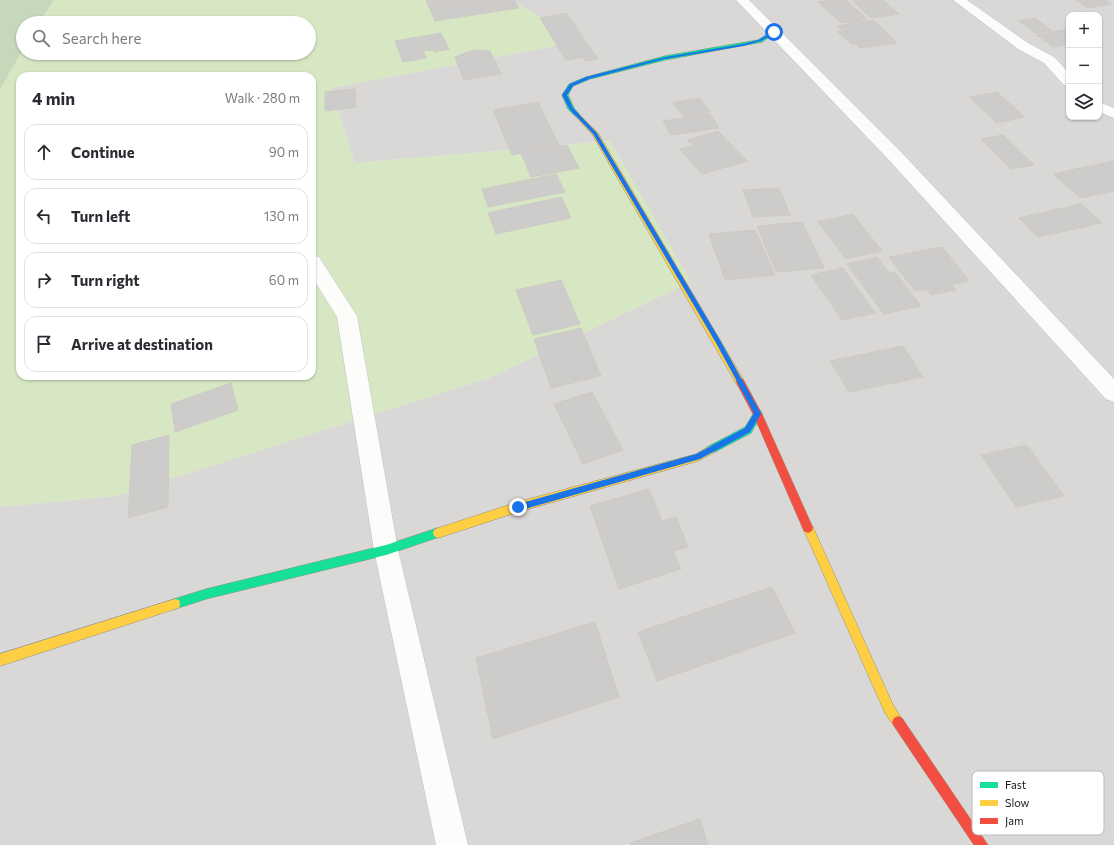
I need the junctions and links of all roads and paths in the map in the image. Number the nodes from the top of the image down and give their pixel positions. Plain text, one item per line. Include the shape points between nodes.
1 (742, 0) edge
2 (959, 0) edge
3 (774, 32) junction
4 (1066, 79) edge
5 (1102, 108) edge
6 (1114, 113) edge
7 (316, 268) edge
8 (1114, 393) edge
9 (758, 414) junction
10 (386, 550) junction
11 (0, 660) edge
12 (972, 830) edge
13 (975, 835) edge
14 (452, 845) edge
15 (982, 845) edge

1 - 3 street
2 - 4 street via 1023,46 1049,60
3 - 8 street via 895,156
3 - 9 street via 760,41 665,58 588,78 571,85 565,95 571,109 595,133
5 - 6 street
7 - 10 street via 346,316
9 - 10 street via 748,430 698,457 518,507
9 - 12 street via 889,709
10 - 11 street via 206,594
10 - 14 street
13 - 15 street

